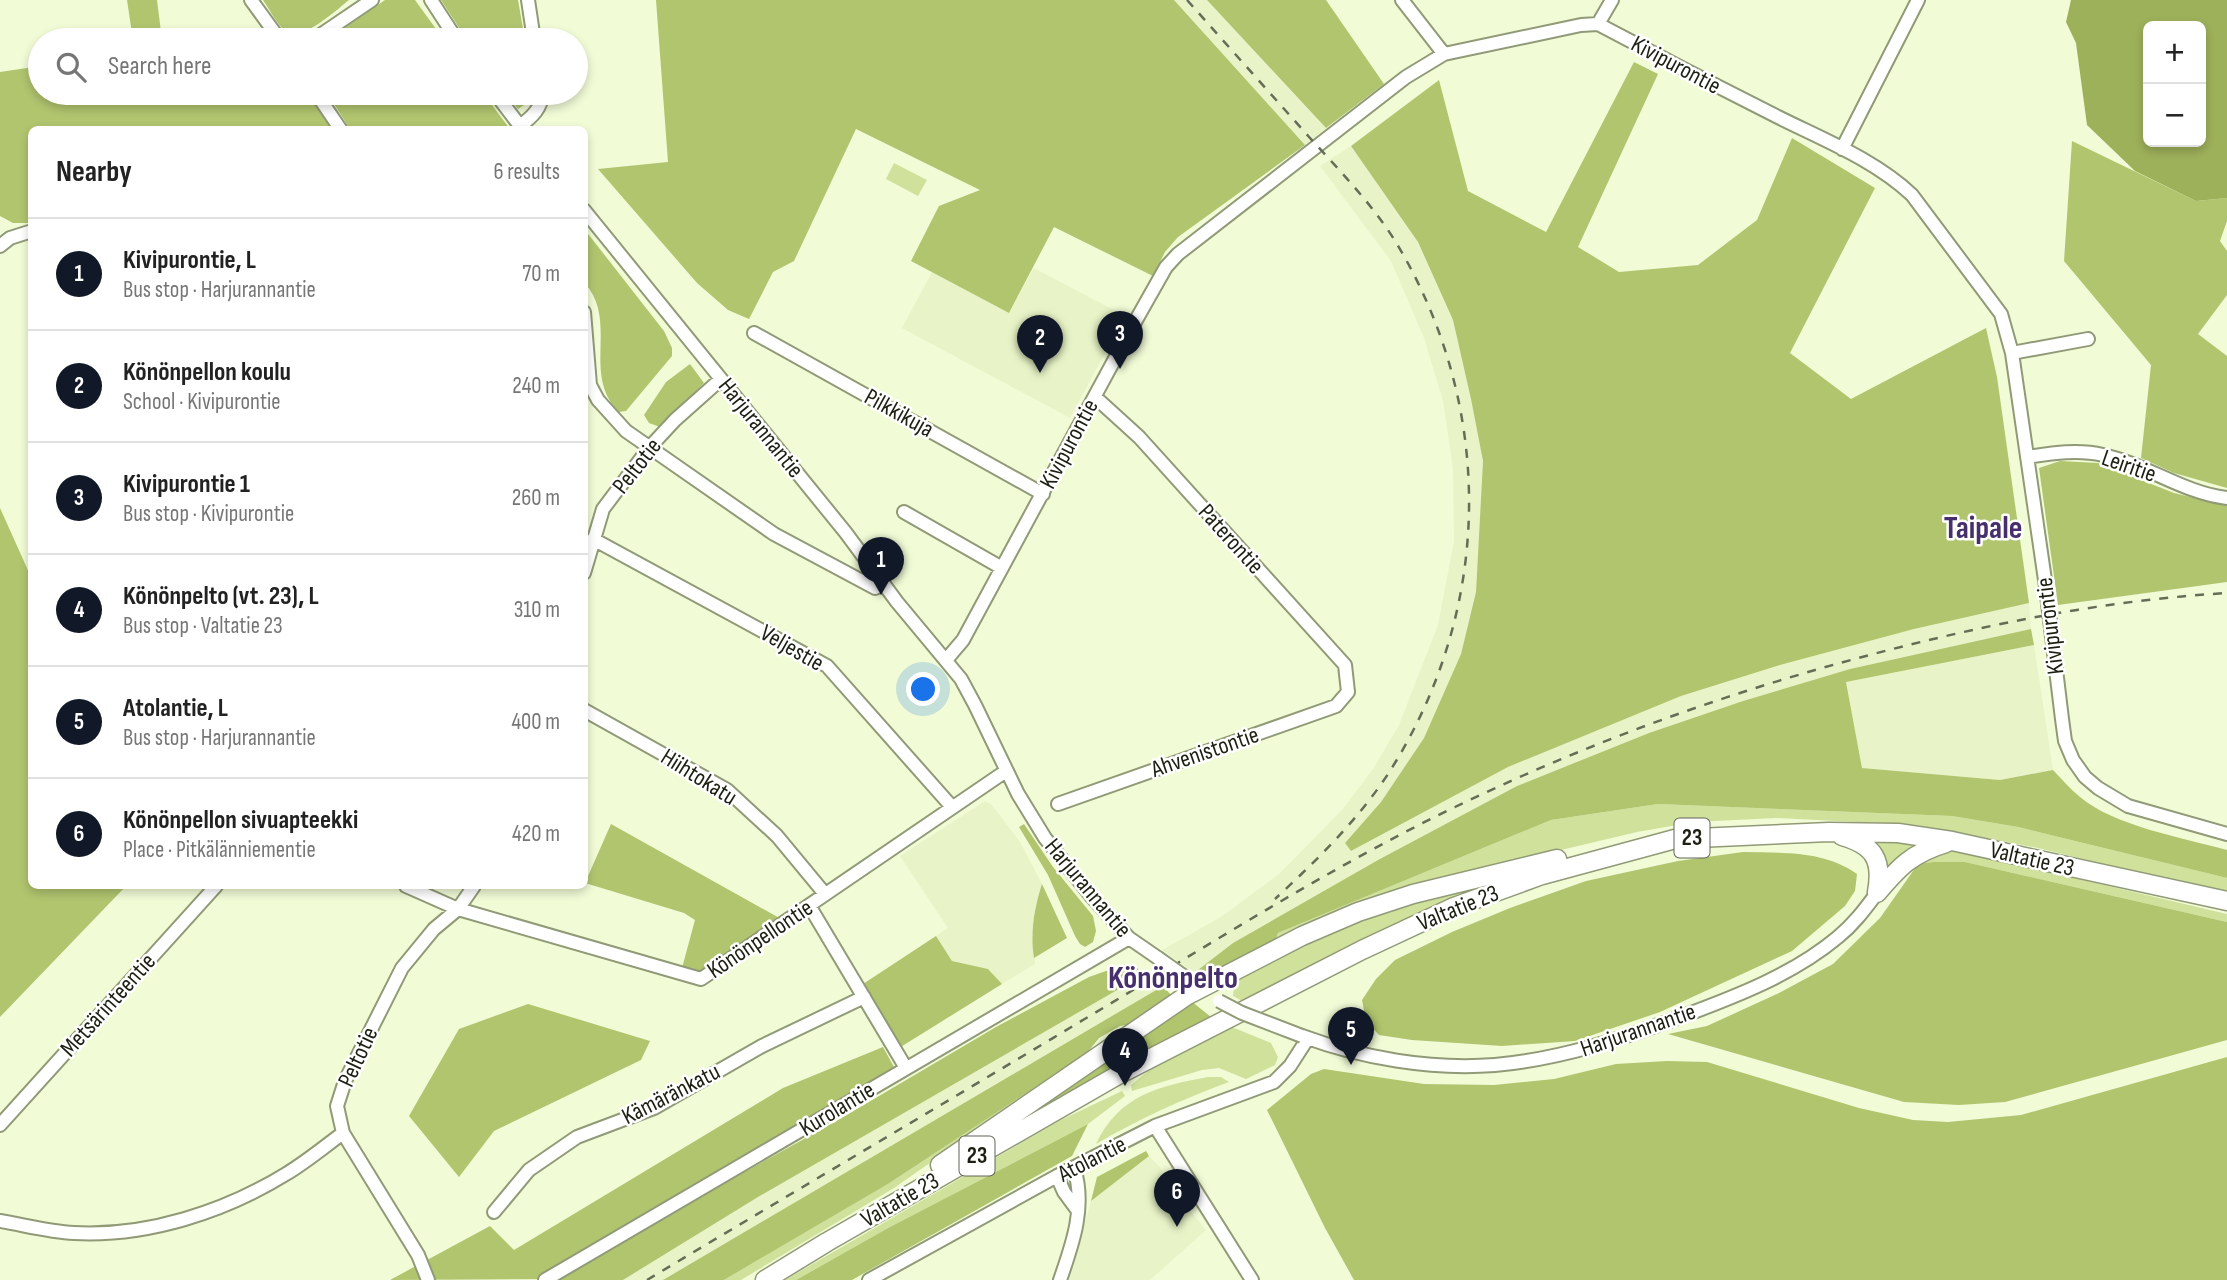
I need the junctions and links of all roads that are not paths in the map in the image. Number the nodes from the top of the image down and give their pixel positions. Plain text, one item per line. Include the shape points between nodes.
1 (251, 0) edge
2 (372, 0) edge
3 (431, 0) edge
4 (527, 0) edge
5 (1402, 0) edge
6 (1612, 0) edge
7 (1918, 0) edge
8 (1598, 24) junction
9 (272, 28) edge
10 (331, 28) edge
11 (449, 28) edge
12 (532, 28) edge
13 (1444, 54) junction
14 (324, 105) edge
15 (504, 105) edge
16 (538, 105) edge
17 (338, 126) edge
18 (520, 126) edge
19 (524, 126) edge
20 (1842, 149) junction
21 (588, 215) edge
22 (28, 232) edge
23 (0, 246) edge
24 (754, 332) dead end
25 (2088, 339) dead end
26 (2012, 353) junction
27 (721, 379) junction
28 (588, 387) edge
29 (1095, 397) junction
30 (649, 448) junction
31 (2027, 457) junction
32 (1043, 494) junction
33 (2227, 498) edge
34 (904, 512) dead end
35 (593, 539) junction
36 (588, 558) edge
37 (1002, 568) junction
38 (884, 584) junction
39 (946, 660) junction
40 (1348, 692) joint
41 (588, 712) edge
42 (1006, 771) junction
43 (1058, 804) dead end
44 (952, 807) junction
45 (1829, 832) junction
46 (2227, 834) edge
47 (1675, 839) junction
48 (1952, 841) junction
49 (213, 889) edge
50 (413, 889) edge
51 (472, 889) edge
52 (1877, 893) junction
53 (825, 894) junction
54 (2227, 901) edge
55 (810, 907) junction
56 (458, 909) junction
57 (1129, 938) junction
58 (1196, 985) junction
59 (864, 997) junction
60 (1305, 1037) junction
61 (906, 1068) junction
62 (0, 1125) edge
63 (1155, 1126) junction
64 (342, 1133) junction
65 (1074, 1168) junction
66 (1057, 1177) junction
67 (1078, 1211) junction
68 (494, 1212) dead end
69 (0, 1221) edge
70 (827, 1242) junction
71 (428, 1280) edge
72 (545, 1280) edge
73 (765, 1280) edge
74 (869, 1280) edge
75 (1060, 1280) edge
76 (1252, 1280) edge

1 - 9 street
2 - 10 street
3 - 11 street
4 - 12 street
5 - 13 street
6 - 8 street
7 - 20 street
8 - 13 street, Kivipurontie
8 - 20 street, Kivipurontie
13 - 29 street, Kivipurontie via 1406,77 1178,254 1166,267
14 - 17 street
15 - 18 street
16 - 19 street
20 - 26 street, Kivipurontie via 1896,180 1912,195 2001,314
21 - 27 street, Harjurannantie
22 - 23 street
24 - 32 street, Pilkkikuja
25 - 26 street
26 - 31 street, Kivipurontie
27 - 30 street, Peltotie
27 - 38 street, Harjurannantie
28 - 30 street via 626,431
29 - 32 street, Kivipurontie
29 - 40 street, Paterontie via 1139,437 1345,665
30 - 35 street, Peltotie via 603,509
30 - 38 street via 774,534 875,588
31 - 33 street, Leiritie via 2074,451 2103,454
31 - 46 street, Kivipurontie via 2062,719 2073,760 2098,788 2128,806
32 - 37 street, Kivipurontie
34 - 37 street
35 - 36 street, Peltotie
35 - 44 street, Veljestie via 827,666
37 - 39 street, Kivipurontie via 963,640
38 - 39 street, Harjurannantie
39 - 42 street, Harjurannantie via 975,705
40 - 43 street, Ahvenistontie via 1336,706
41 - 53 street, Hiihtokatu via 727,790 777,836
42 - 44 street, Könönpellontie
42 - 57 street, Harjurannantie via 1045,838
44 - 53 street, Könönpellontie
45 - 47 highway, Valtatie 23 / 23
45 - 48 highway, Valtatie 23 / 23 via 1898,833
45 - 52 highway via 1868,847 1881,873
47 - 58 highway via 1592,851 1413,894 1358,912
47 - 70 highway, Valtatie 23 / 23 via 1542,875 1454,907 1362,950 1118,1075
48 - 52 highway via 1907,860
48 - 54 highway, Valtatie 23 / 23
49 - 62 street, Metsärinteentie
50 - 56 street, Könönpellontie
51 - 56 street, Peltotie
52 - 60 street, Harjurannantie via 1839,936 1771,979 1581,1051 1539,1060 1450,1065 1378,1057
53 - 55 street, Könönpellontie
55 - 56 street, Könönpellontie via 701,979
55 - 59 street
56 - 64 street, Peltotie via 402,968 345,1081 337,1106
57 - 58 street, Harjurannantie, bridge
57 - 61 street, Kurolantie
58 - 60 street, Harjurannantie, bridge via 1250,1016
58 - 70 highway
59 - 61 street
59 - 68 street, Kämäränkatu via 762,1046 654,1108 577,1137 529,1170
60 - 63 street, Atolantie via 1290,1066 1274,1082
61 - 72 street, Kurolantie
63 - 65 street, Atolantie
63 - 76 street
64 - 69 street via 286,1174 176,1222 126,1231 73,1233
64 - 71 street, Peltotie via 418,1255
65 - 66 street, Atolantie
65 - 67 street
66 - 67 street
66 - 74 street, Atolantie
67 - 75 street
70 - 73 highway, Valtatie 23 / 23

